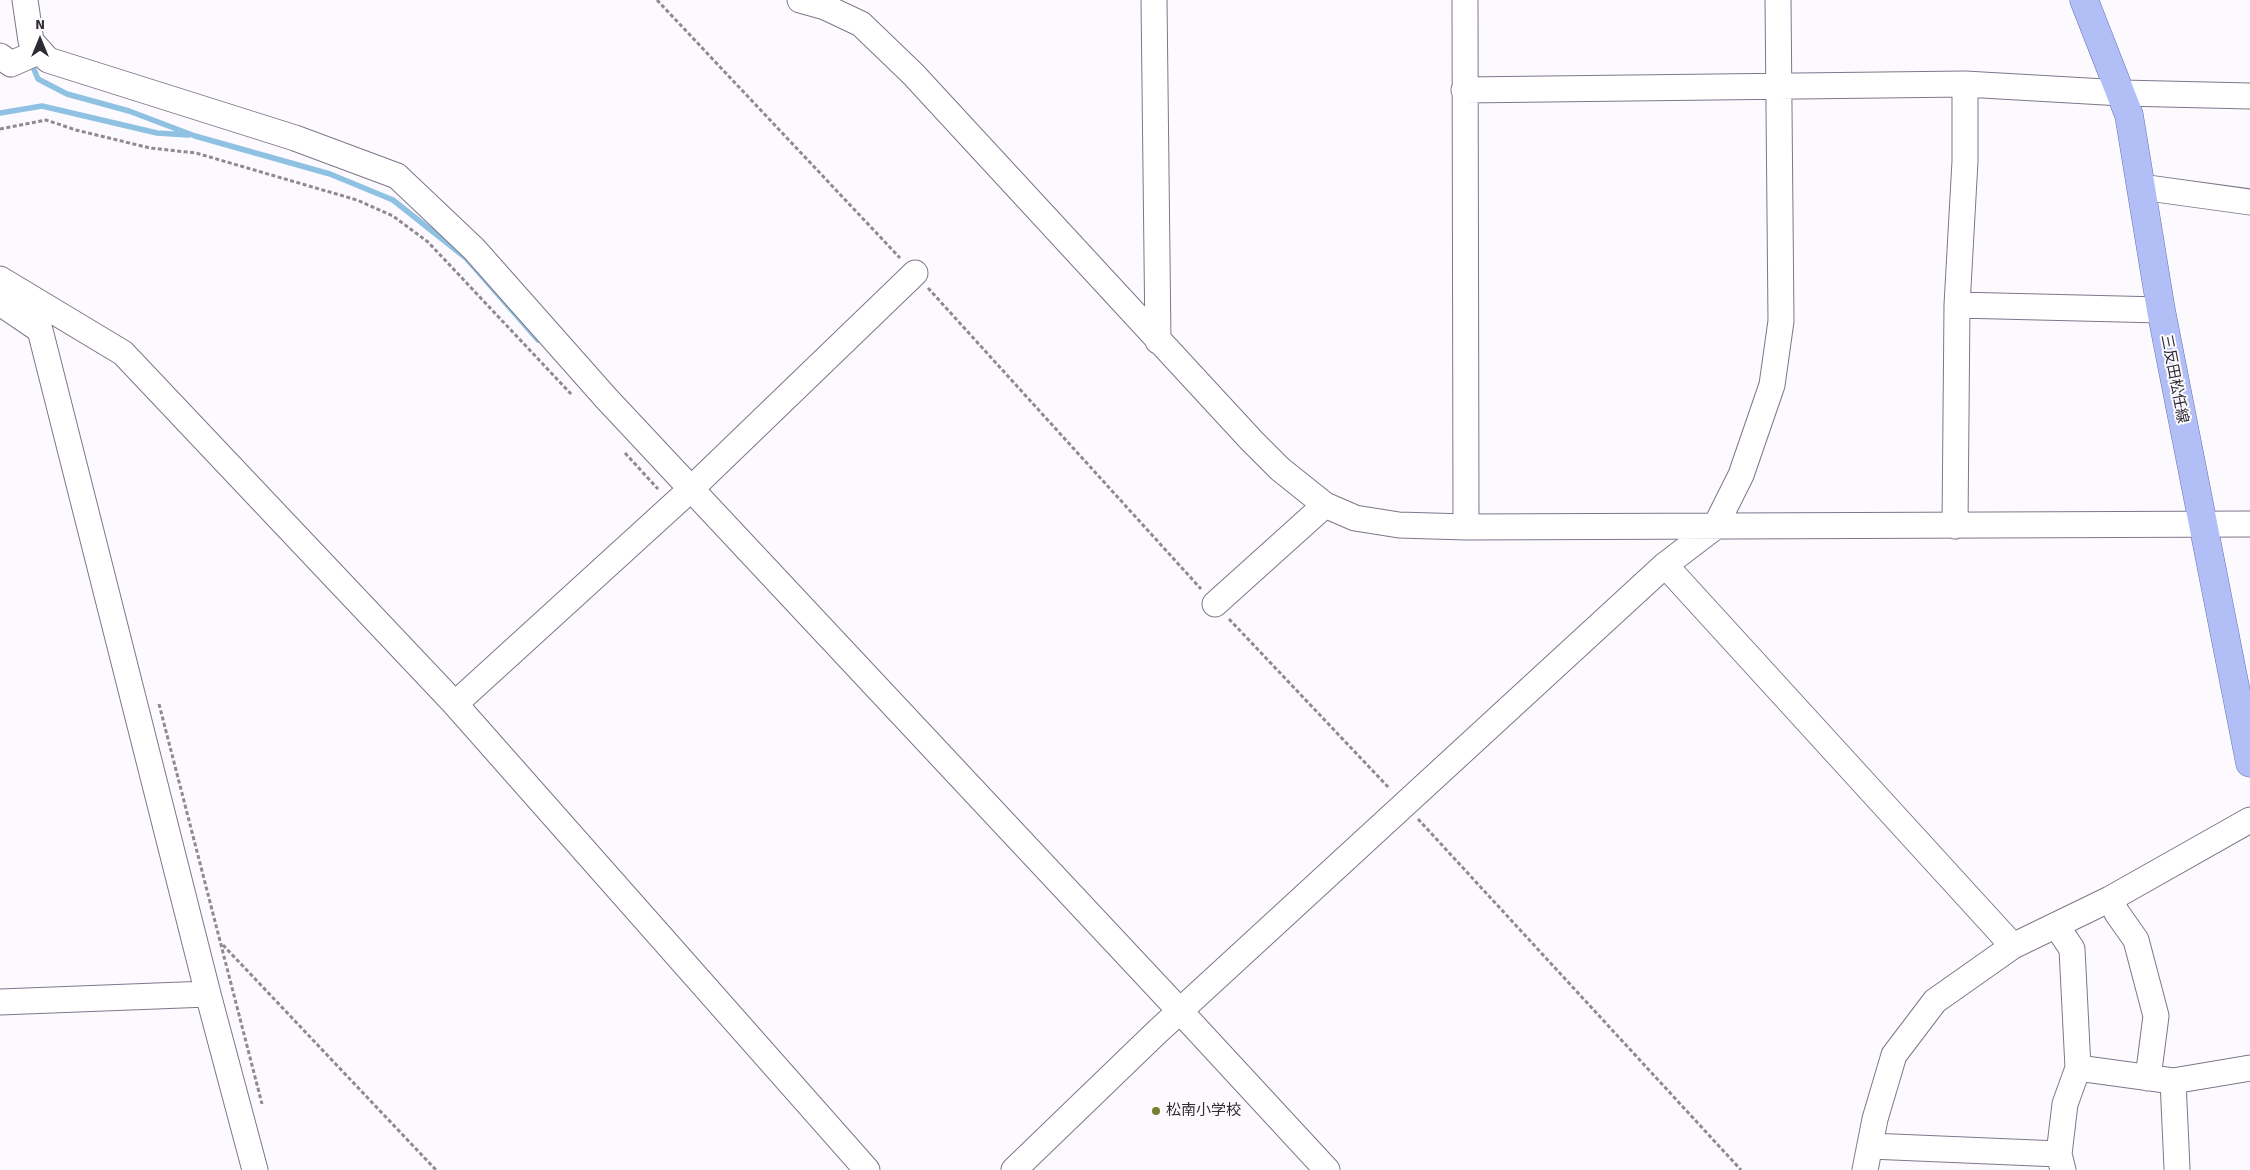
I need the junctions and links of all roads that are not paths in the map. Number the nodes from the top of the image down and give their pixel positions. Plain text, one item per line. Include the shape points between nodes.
1 (25, 0) edge
2 (800, 0) edge
3 (1154, 0) edge
4 (1464, 0) edge
5 (1778, 0) edge
6 (2084, 0) edge
7 (825, 4) edge
8 (39, 51) junction
9 (8, 59) edge
10 (1965, 84) junction
11 (1779, 86) junction
12 (1464, 90) junction
13 (2122, 93) junction
14 (2250, 96) edge
15 (2141, 187) junction
16 (2250, 202) edge
17 (915, 273) road end
18 (0, 279) edge
19 (0, 303) edge
20 (1957, 305) junction
21 (2161, 310) junction
22 (1158, 341) junction
23 (685, 495) junction
24 (1325, 505) junction
25 (2250, 524) edge
26 (1466, 526) junction
27 (1715, 526) junction
28 (1956, 526) junction
29 (2204, 526) junction
30 (1665, 565) junction
31 (1215, 604) road end
32 (455, 704) junction
33 (2250, 764) edge
34 (2250, 820) edge
35 (2110, 899) junction
36 (2056, 925) junction
37 (2013, 946) junction
38 (208, 994) junction
39 (0, 1002) edge
40 (1180, 1011) junction
41 (2078, 1068) junction
42 (2250, 1068) edge
43 (2148, 1078) junction
44 (2173, 1081) junction
45 (1870, 1146) junction
46 (1976, 1160) edge
47 (2061, 1162) edge
48 (2175, 1169) edge
49 (255, 1170) edge
50 (867, 1170) edge
51 (1014, 1170) edge
52 (1327, 1170) edge
53 (1866, 1170) edge

1 - 8 street via 31,40
2 - 7 street
3 - 22 street
4 - 12 street
5 - 11 street
6 - 13 main road, 三反田松任線
7 - 22 street via 861,24 913,74
8 - 9 street
8 - 23 street via 48,60 295,138 398,176 474,249 606,398
10 - 11 street
10 - 13 street
10 - 20 street via 1965,161
11 - 12 street
11 - 27 street via 1781,322 1772,385 1741,475
12 - 26 street
13 - 14 street
13 - 15 main road, 三反田松任線 via 2129,115
15 - 16 street
15 - 21 main road, 三反田松任線
17 - 23 street
18 - 32 street via 123,354
19 - 38 street via 40,330
20 - 21 street
20 - 28 street
21 - 29 main road, 三反田松任線
22 - 24 street via 1275,463
23 - 32 street
23 - 40 street via 724,524
24 - 26 street via 1355,518 1399,525
24 - 31 street
25 - 29 street
26 - 27 street
27 - 28 street
27 - 30 street
28 - 29 street
29 - 33 main road, 三反田松任線
30 - 37 street
30 - 40 street
32 - 50 street
34 - 35 street
35 - 36 street
35 - 43 street via 2136,940 2156,1016
36 - 37 street
36 - 41 street via 2072,949
37 - 45 street via 1935,1001 1894,1055
38 - 39 street
38 - 49 street
40 - 51 street
40 - 52 street
41 - 43 street
41 - 47 street via 2065,1104
42 - 44 street
43 - 44 street
44 - 48 street
45 - 46 street
45 - 53 street
46 - 47 street

